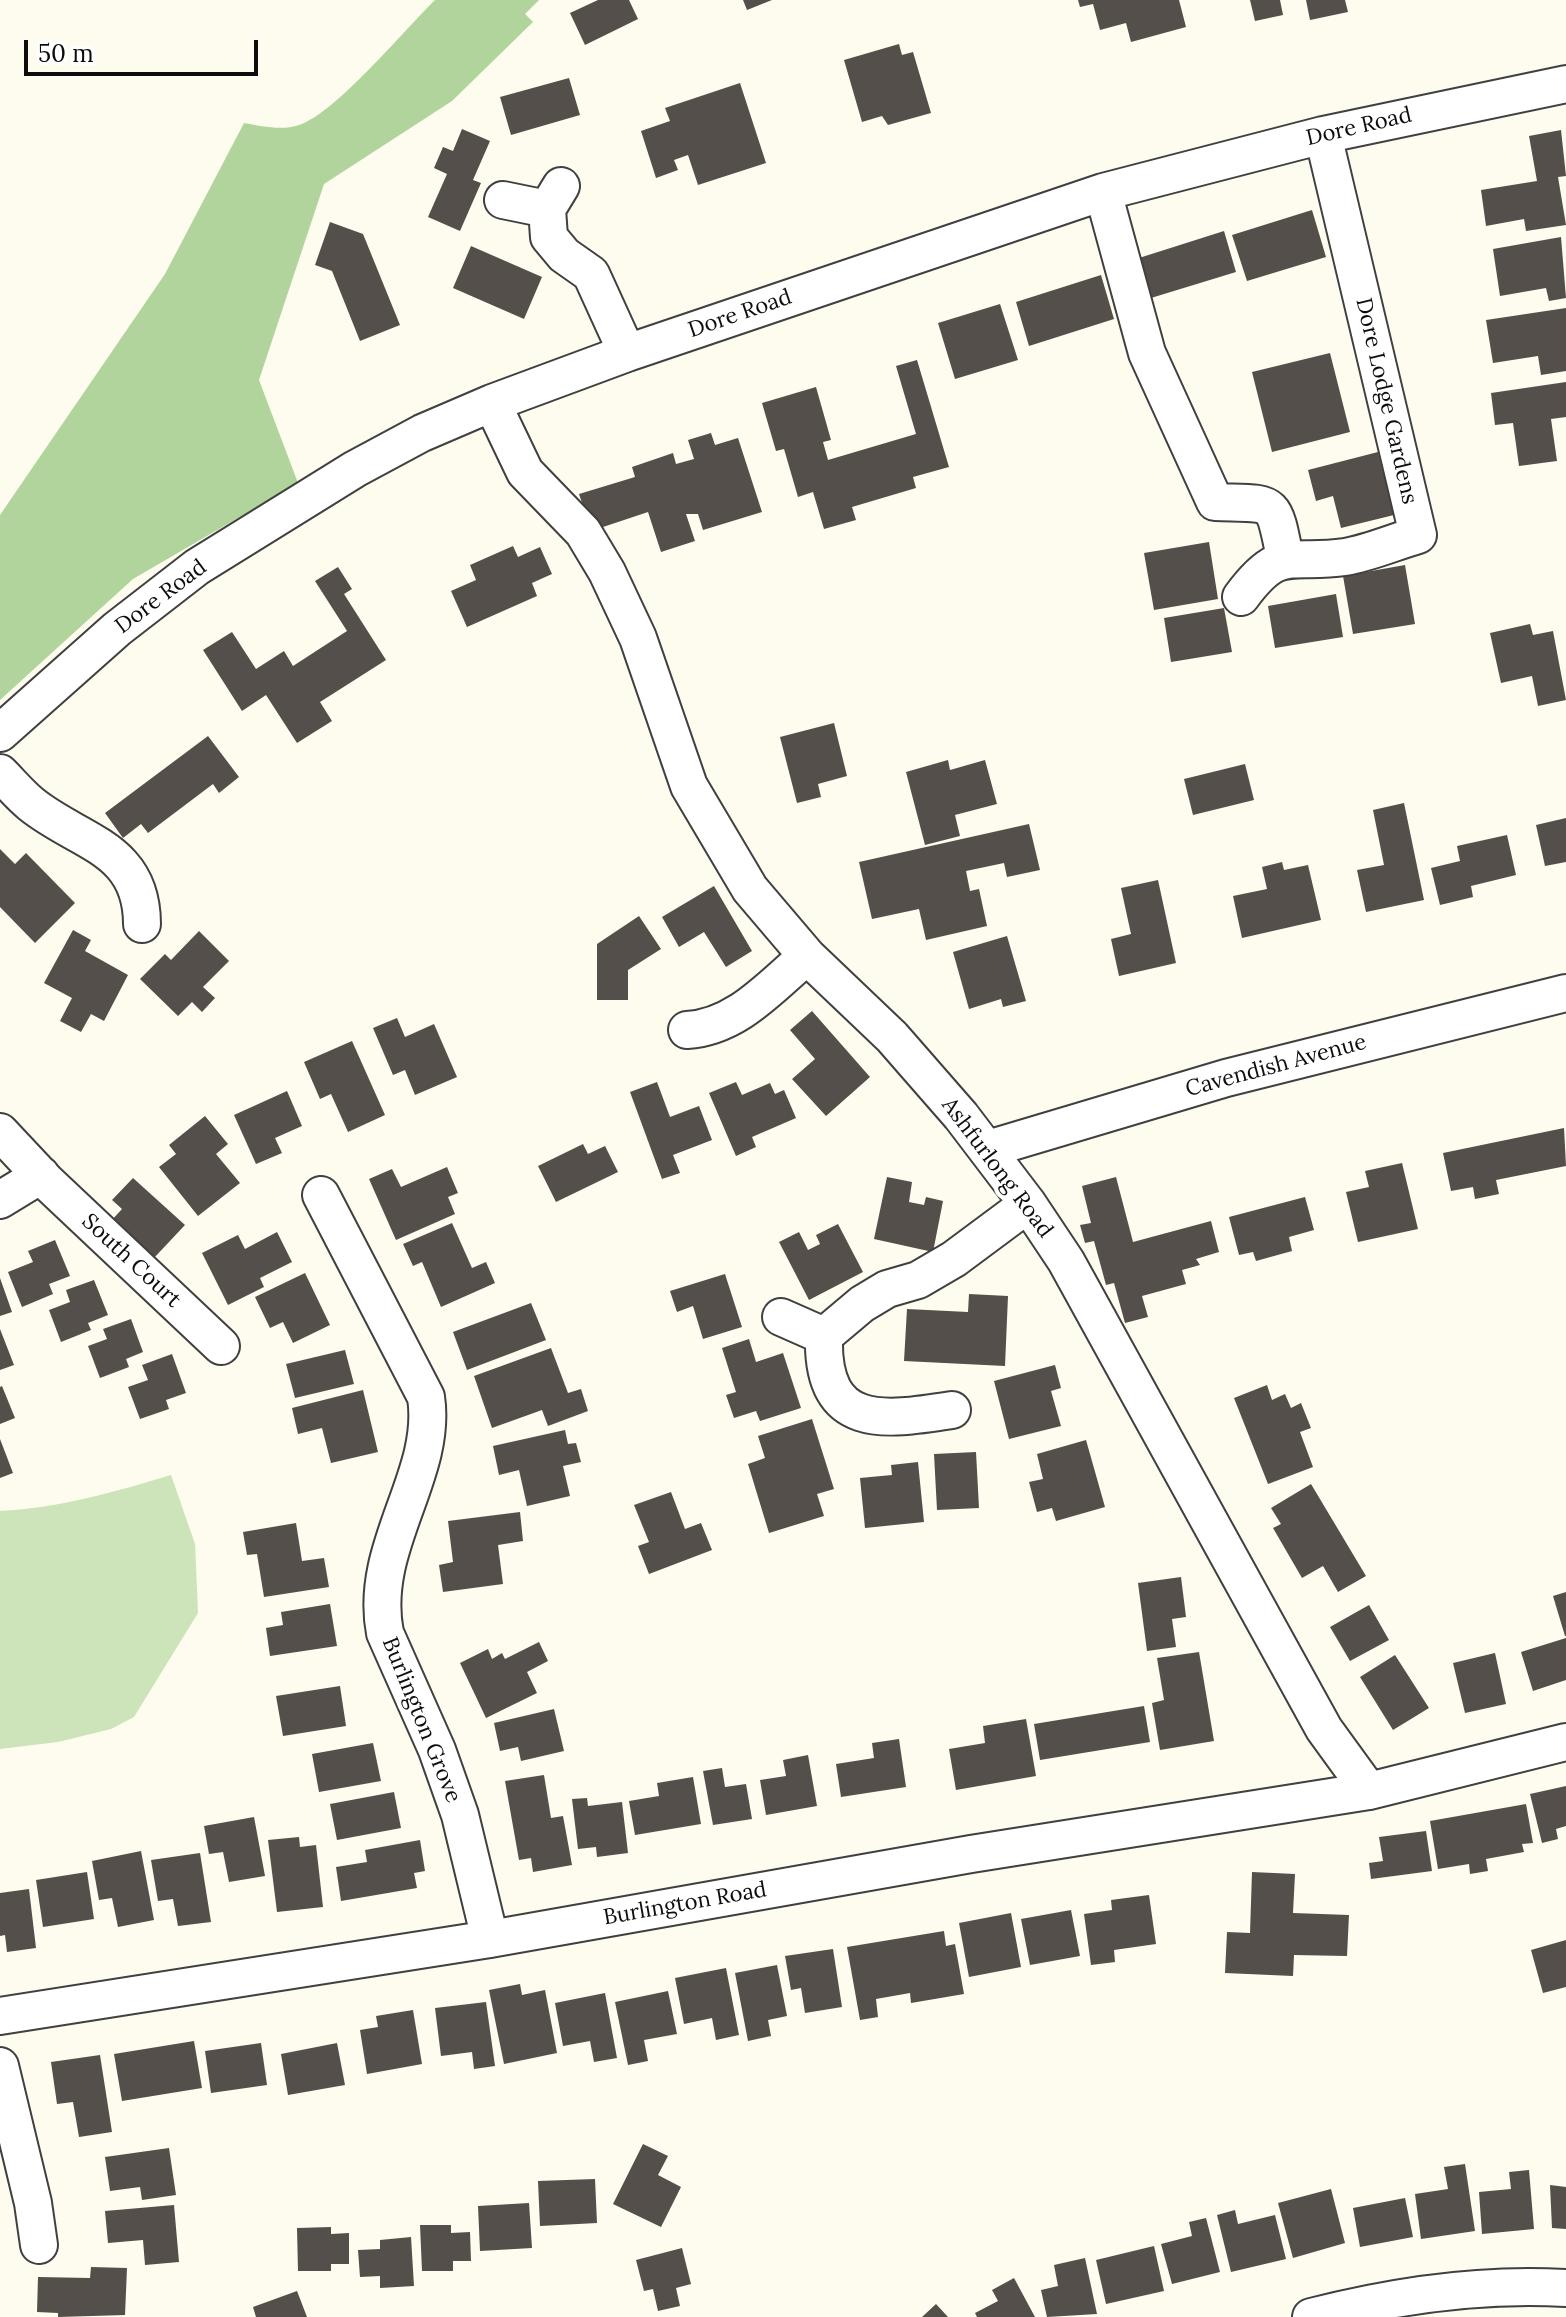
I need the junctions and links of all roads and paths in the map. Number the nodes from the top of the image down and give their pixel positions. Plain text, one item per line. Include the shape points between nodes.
1 (1566, 84) edge
2 (1323, 135) junction
3 (1103, 192) junction
4 (503, 200) dead end
5 (627, 353) junction
6 (492, 403) junction
7 (1285, 558) junction
8 (1241, 597) dead end
9 (0, 733) edge
10 (0, 773) edge
11 (142, 924) dead end
12 (807, 956) junction
13 (1566, 993) edge
14 (687, 1030) dead end
15 (0, 1132) edge
16 (988, 1149) junction
17 (41, 1175) junction
18 (321, 1195) dead end
19 (0, 1200) edge
20 (1028, 1204) junction
21 (781, 1317) dead end
22 (824, 1336) junction
23 (221, 1346) dead end
24 (952, 1410) dead end
25 (1566, 1742) edge
26 (1369, 1791) junction
27 (490, 1939) junction
28 (0, 2016) edge
29 (0, 2066) edge
30 (39, 2245) dead end
31 (1566, 2288) edge
32 (1311, 2317) edge

1 - 2 street, Dore Road
2 - 3 street, Dore Road
2 - 7 street, Dore Lodge Gardens via 1418,535 1346,557
3 - 5 street, Dore Road
3 - 7 street via 1147,353 1215,502 1266,503 1276,512
4 - 5 street via 554,197 549,237 591,274
5 - 6 street, Dore Road
6 - 9 street, Dore Road via 355,469 197,567 117,629
6 - 12 street, Ashfurlong Road via 525,472 583,532 607,572 638,638 689,786 728,855 774,921
7 - 8 street via 1259,572
10 - 11 street via 31,804 124,865 137,884
12 - 14 street via 733,1019
12 - 16 street, Ashfurlong Road via 892,1037
13 - 16 street, Cavendish Avenue via 1226,1078
15 - 17 street, South Court
16 - 20 street, Ashfurlong Road
17 - 19 street
17 - 23 street, South Court
18 - 27 street, Burlington Grove via 426,1397 427,1432 387,1559 381,1617 460,1815
20 - 22 street via 954,1259 862,1304
20 - 26 street, Ashfurlong Road via 1066,1261 1324,1729
21 - 22 street
22 - 24 street via 828,1377 857,1414 891,1417
25 - 26 street
26 - 27 street, Burlington Road via 1002,1848
27 - 28 street, Burlington Road
29 - 30 street
31 - 32 street via 1411,2297

